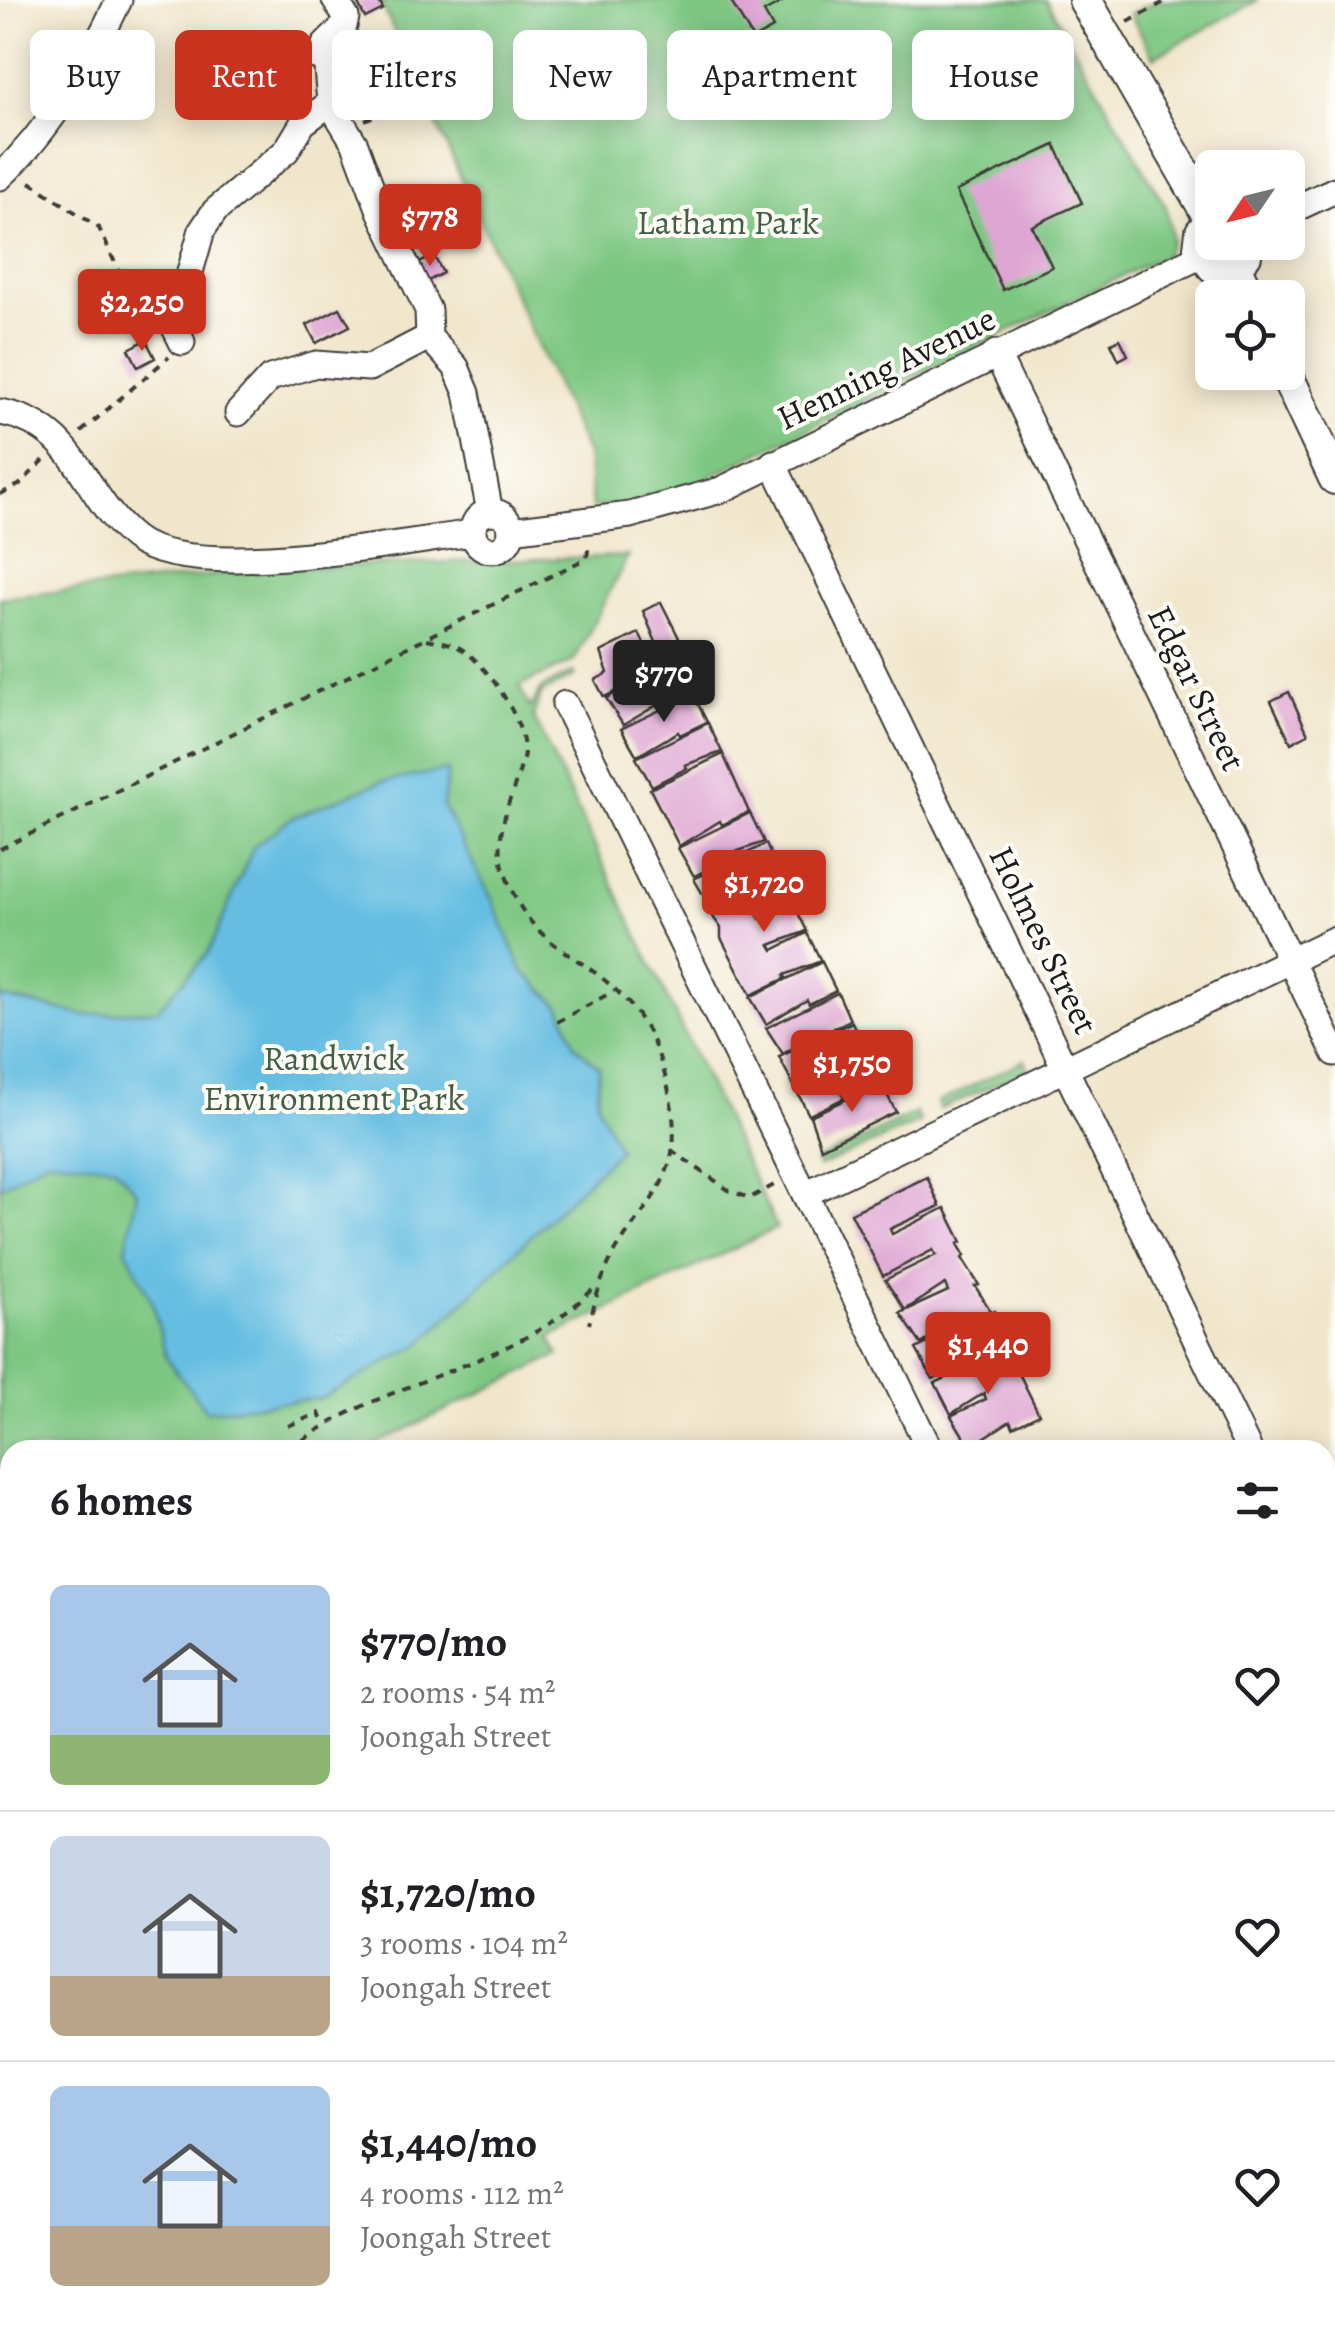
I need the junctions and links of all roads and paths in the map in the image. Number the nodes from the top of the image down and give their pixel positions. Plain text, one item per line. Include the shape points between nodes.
1 (119, 0) edge
2 (335, 0) edge
3 (1085, 0) edge
4 (1168, 0) edge
5 (1128, 22) dead end
6 (312, 55) edge
7 (322, 58) junction
8 (330, 103) junction
9 (365, 120) edge
10 (347, 128) junction
11 (4, 172) edge
12 (1335, 190) edge
13 (1195, 192) edge
14 (1305, 204) edge
15 (1195, 258) edge
16 (131, 310) joint
17 (168, 312) junction
18 (429, 338) junction
19 (182, 342) joint
20 (996, 353) junction
21 (1293, 390) edge
22 (0, 412) edge
23 (238, 413) dead end
24 (58, 449) junction
25 (773, 462) junction
26 (1335, 478) edge
27 (0, 494) edge
28 (490, 512) junction
29 (592, 522) junction
30 (511, 530) junction
31 (472, 533) junction
32 (427, 639) junction
33 (565, 704) dead end
34 (0, 849) edge
35 (1335, 940) edge
36 (1290, 961) junction
37 (616, 990) junction
38 (557, 1022) dead end
39 (1335, 1053) edge
40 (1067, 1068) junction
41 (671, 1150) junction
42 (799, 1183) junction
43 (600, 1282) junction
44 (589, 1324) dead end
45 (322, 1424) junction
46 (288, 1426) dead end
47 (302, 1440) edge
48 (925, 1440) edge
49 (1244, 1440) edge

1 - 11 street via 87,66
2 - 7 street via 344,26
3 - 13 street
4 - 5 path
6 - 7 street
7 - 8 street
8 - 10 street
8 - 17 street via 303,123 286,152 215,211
9 - 10 path
10 - 18 street via 428,310
11 - 16 path via 99,228
12 - 14 street
15 - 20 street, Henning Avenue
16 - 17 street
17 - 19 street
18 - 23 street via 368,368 316,364 270,378
18 - 28 street via 468,392
19 - 24 path
20 - 25 street, Henning Avenue
20 - 36 street, Edgar Street
21 - 26 street
22 - 24 street via 39,424
24 - 27 path
24 - 31 street via 132,536 174,556 286,557
25 - 29 street, Henning Avenue via 720,490
25 - 40 street, Holmes Street
28 - 30 street via 504,517
28 - 31 street via 477,519
29 - 30 street, Henning Avenue
29 - 32 path via 587,558
30 - 31 street via 506,544 493,550 479,546
32 - 34 path
32 - 37 path via 458,646 484,668 522,735 524,756 501,832 504,872 522,914 550,944
33 - 42 street
35 - 36 street
36 - 39 street, Edgar Street
36 - 40 street
37 - 38 path
37 - 41 path via 641,1020 663,1065 674,1120
40 - 42 street
40 - 49 street, Holmes Street
41 - 42 path via 750,1198
41 - 43 path via 657,1197
42 - 48 street
43 - 44 path
43 - 45 path via 576,1307 516,1339
45 - 46 path via 319,1413
45 - 47 path

